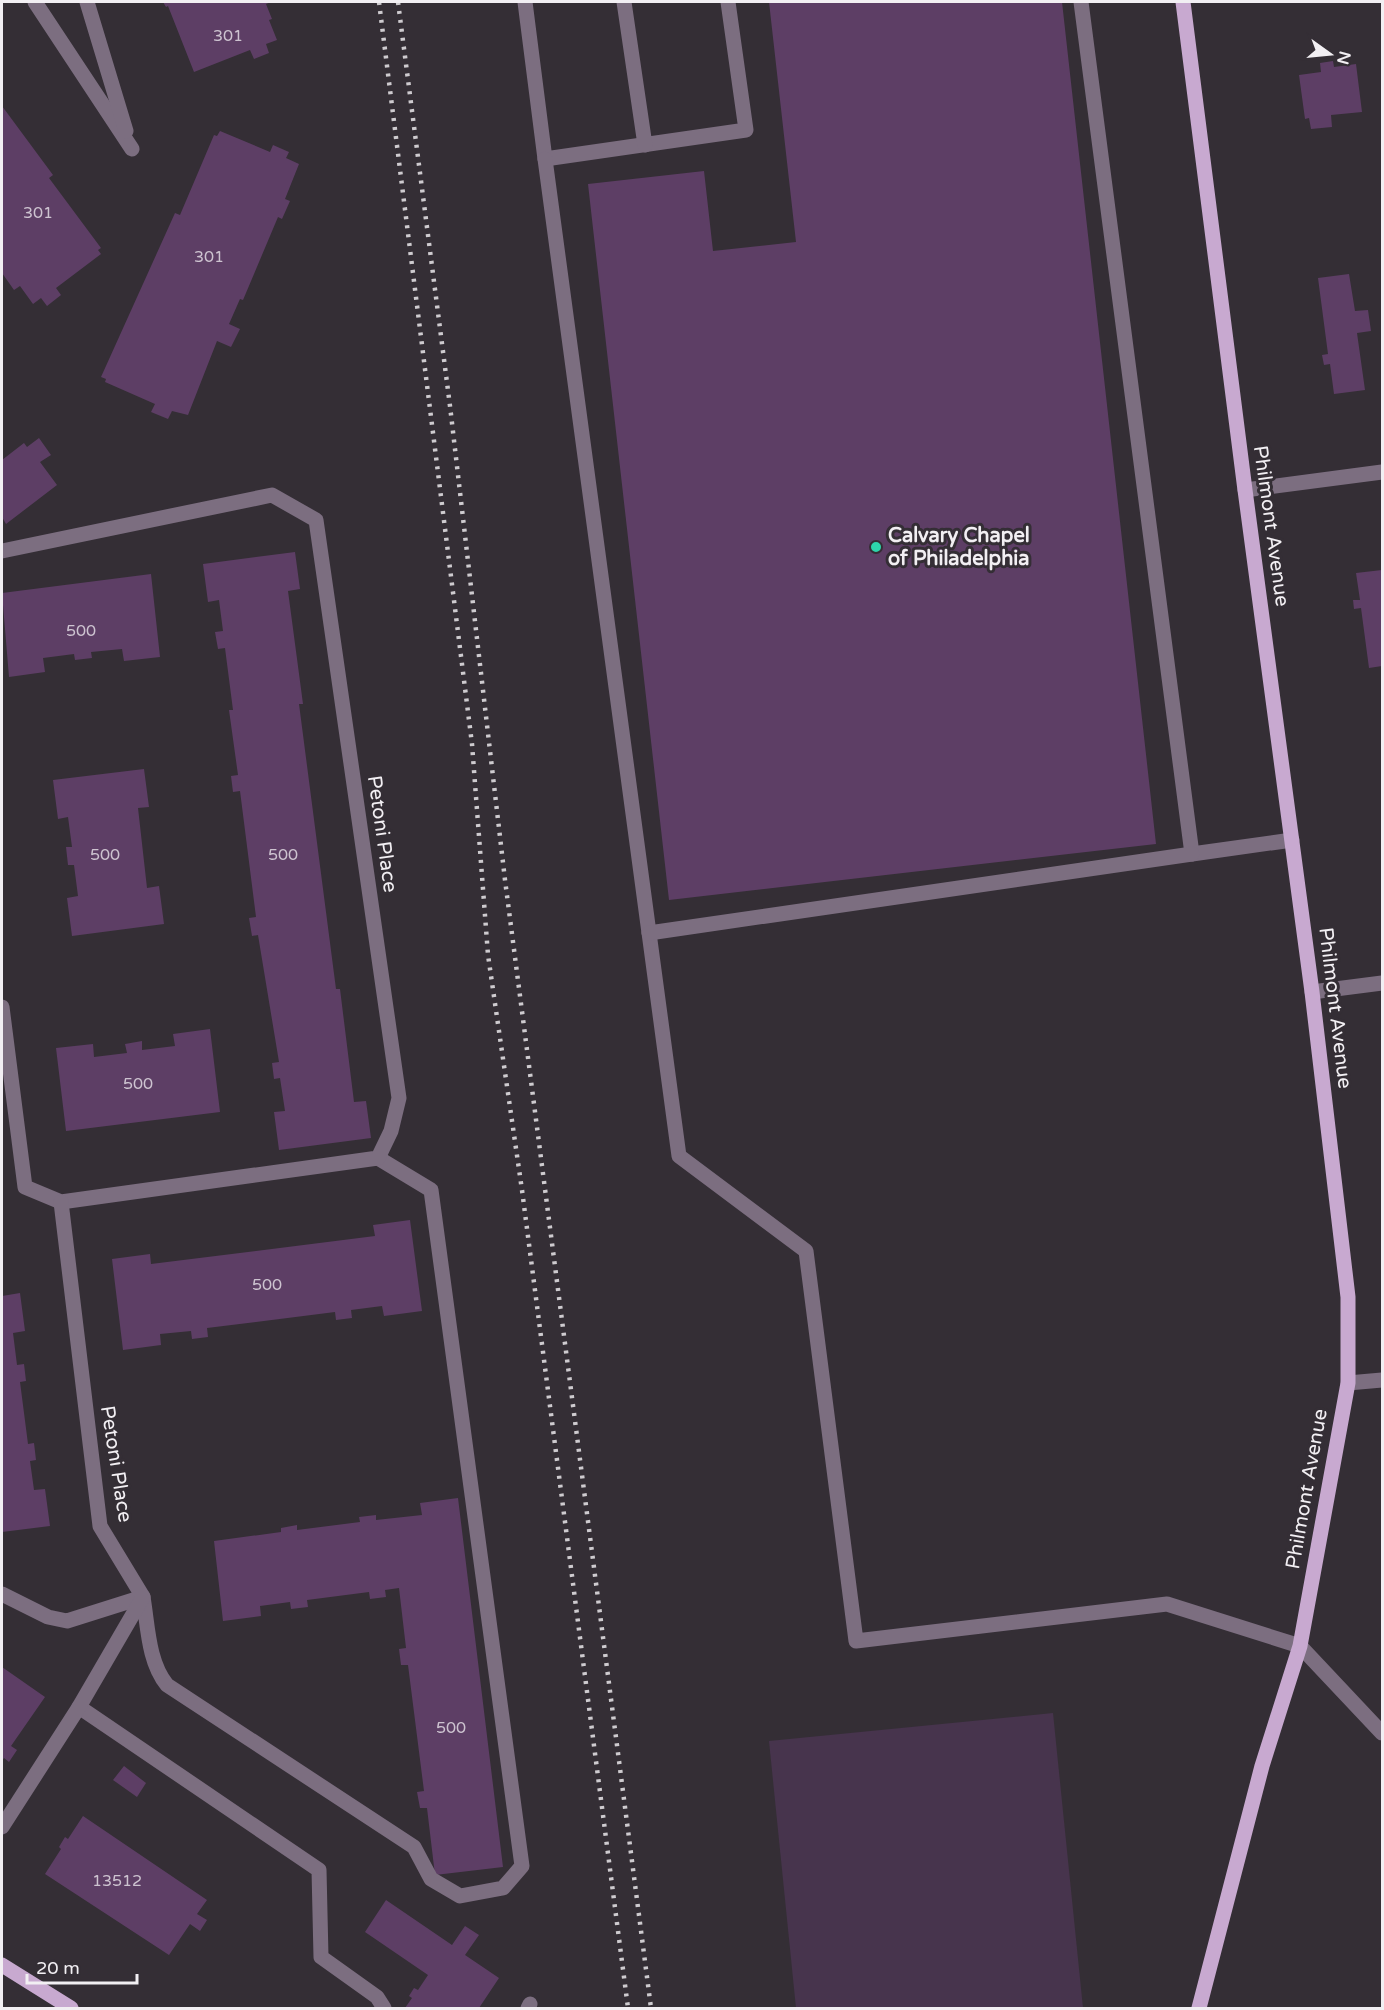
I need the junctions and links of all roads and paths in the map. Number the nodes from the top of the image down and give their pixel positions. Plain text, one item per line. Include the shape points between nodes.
1 (35, 2) edge
2 (87, 2) edge
3 (525, 2) edge
4 (624, 2) edge
5 (728, 2) edge
6 (1081, 2) edge
7 (1184, 2) edge
8 (645, 145) junction
9 (545, 159) junction
10 (1383, 472) edge
11 (1245, 490) junction
12 (2, 551) edge
13 (1292, 840) junction
14 (1192, 854) junction
15 (649, 933) junction
16 (1383, 983) edge
17 (1312, 992) junction
18 (2, 1007) edge
19 (378, 1158) junction
20 (61, 1202) junction
21 (1383, 1380) edge
22 (1348, 1383) junction
23 (2, 1594) edge
24 (143, 1597) junction
25 (1300, 1646) junction
26 (79, 1707) junction
27 (1383, 1733) edge
28 (2, 1827) edge
29 (2, 1965) edge
30 (70, 2008) edge
31 (384, 2008) edge
32 (1199, 2008) edge

1 - 2 street via 132,149
3 - 9 street
4 - 8 street
5 - 8 street via 746,130
6 - 14 street
7 - 11 main road, Philmont Avenue
8 - 9 street
9 - 15 street
10 - 11 street
11 - 13 main road, Philmont Avenue
12 - 19 street, Petoni Place via 272,495 316,520 399,1098 391,1131
13 - 14 street
13 - 17 main road, Philmont Avenue
14 - 15 street
15 - 25 street via 679,1156 806,1251 856,1641 1167,1604
16 - 17 street
17 - 22 main road, Philmont Avenue via 1348,1297
18 - 20 street via 25,1187
19 - 20 street
19 - 24 street via 431,1190 522,1866 503,1888 460,1896 431,1879 414,1847 167,1685 154,1660
20 - 24 street, Petoni Place via 100,1526
21 - 22 street
22 - 25 main road, Philmont Avenue
23 - 24 street via 48,1617 68,1621
24 - 26 street
25 - 27 street
25 - 32 main road, Philmont Avenue via 1262,1766
26 - 28 street
26 - 31 street via 319,1870 321,1957 377,1997
29 - 30 main road

